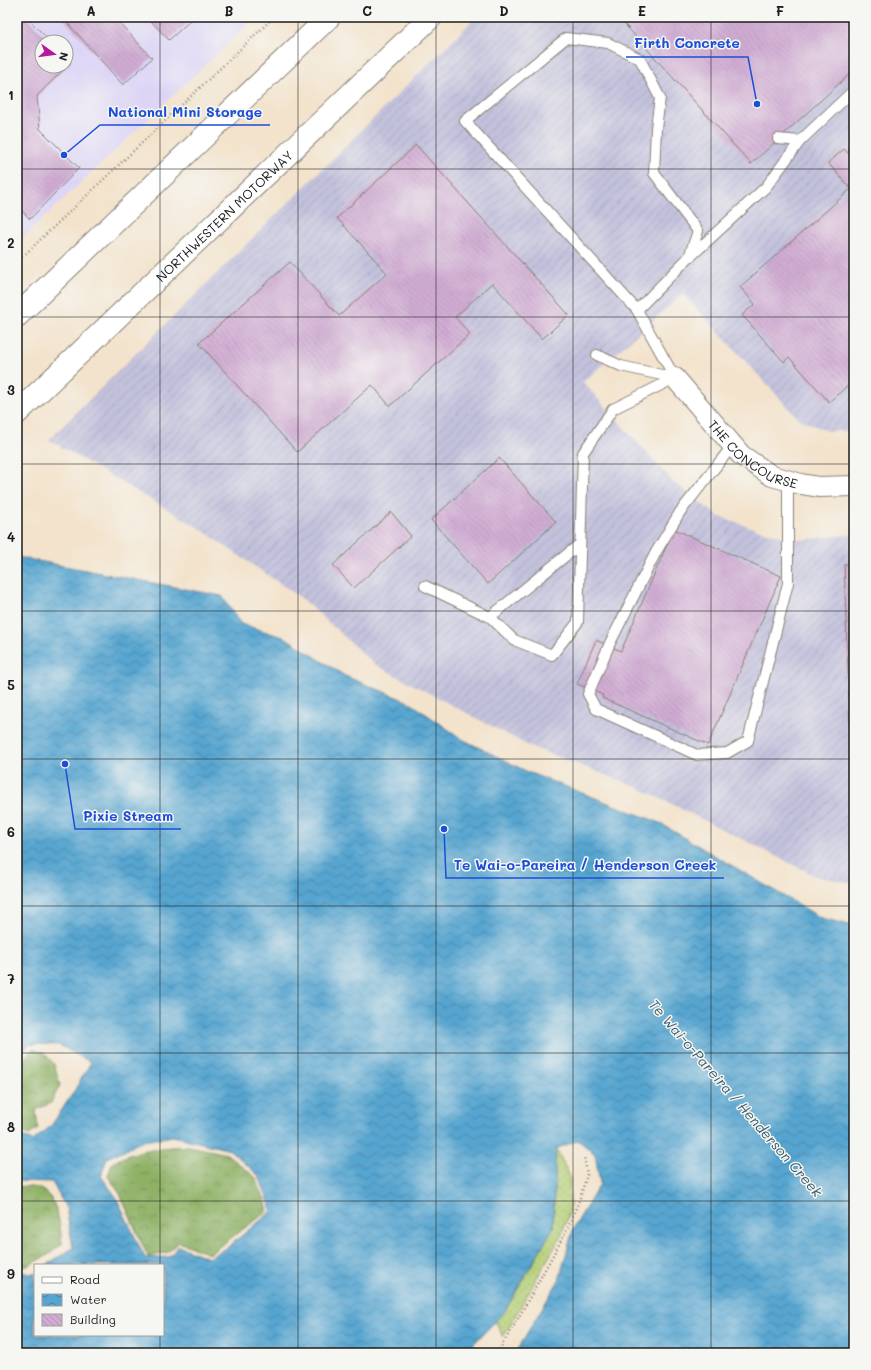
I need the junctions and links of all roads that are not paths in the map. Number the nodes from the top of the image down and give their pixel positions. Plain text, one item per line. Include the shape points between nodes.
1 (329, 17) edge
2 (432, 17) edge
3 (854, 90) edge
4 (778, 139) dead end
5 (800, 141) junction
6 (689, 257) junction
7 (637, 310) junction
8 (17, 316) edge
9 (597, 356) dead end
10 (675, 378) junction
11 (17, 413) edge
12 (733, 445) junction
13 (788, 481) junction
14 (854, 486) edge
15 (580, 544) junction
16 (425, 586) dead end
17 (490, 617) junction

1 - 8 highway
2 - 11 highway, NORTHWESTERN MOTORWAY
3 - 5 lane
4 - 5 lane
5 - 6 lane via 766,187
6 - 7 lane
6 - 7 lane via 698,232 654,173 660,98 640,59 608,43 566,38 465,120
7 - 10 lane
9 - 10 lane via 620,366
10 - 12 street, THE CONCOURSE
10 - 15 lane via 613,409 583,453
12 - 13 street, THE CONCOURSE via 741,455 755,465 772,476
12 - 13 lane via 680,512 656,552 588,694 596,708 697,755 727,753 748,741 788,583
13 - 14 street, THE CONCOURSE via 819,487
15 - 17 lane
15 - 17 lane via 578,622 552,655 514,640
16 - 17 lane

